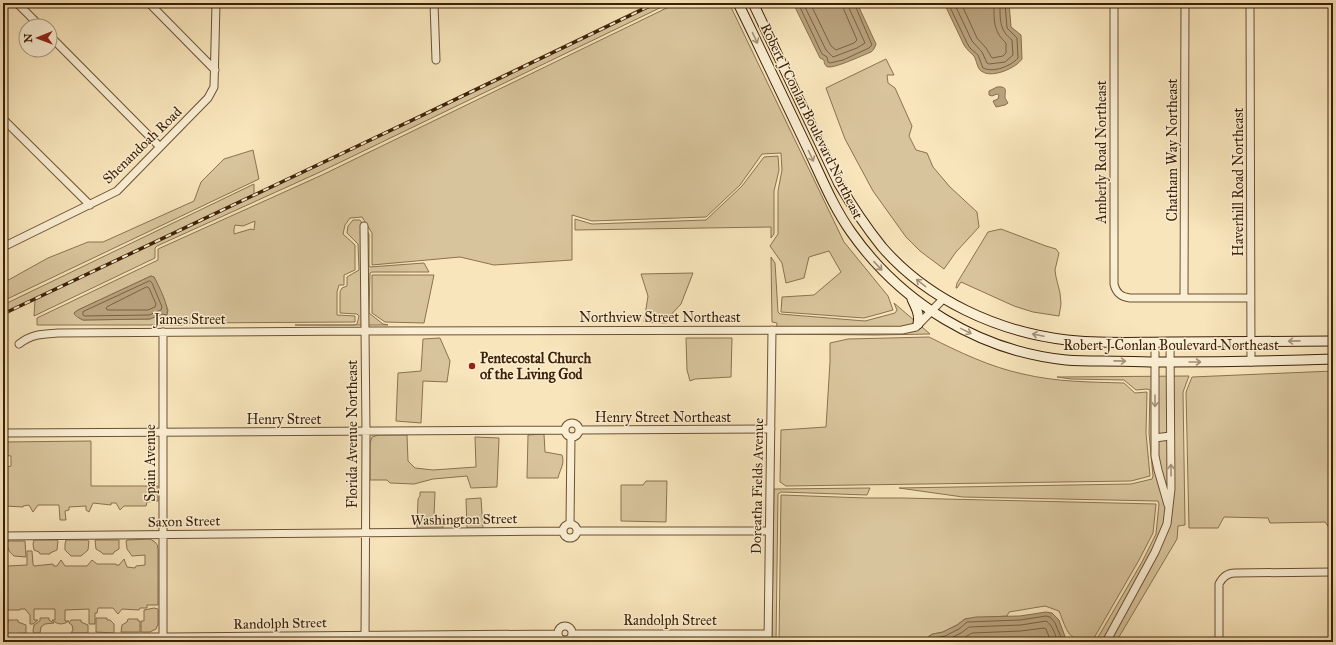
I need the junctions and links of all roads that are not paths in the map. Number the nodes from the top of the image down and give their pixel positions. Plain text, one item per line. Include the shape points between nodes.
1 (17, 3) edge
2 (148, 3) edge
3 (216, 3) edge
4 (434, 3) edge
5 (738, 3) edge
6 (753, 3) edge
7 (1114, 3) edge
8 (1185, 3) edge
9 (1250, 3) edge
10 (32, 18) edge
11 (58, 44) edge
12 (436, 60) dead end
13 (215, 70) junction
14 (1333, 73) edge
15 (1333, 105) edge
16 (3, 119) edge
17 (160, 147) junction
18 (90, 205) junction
19 (364, 226) dead end
20 (3, 247) edge
21 (910, 296) junction
22 (944, 298) junction
23 (1184, 298) junction
24 (1250, 298) junction
25 (932, 312) junction
26 (918, 324) junction
27 (772, 330) junction
28 (364, 331) junction
29 (163, 332) junction
30 (1333, 341) edge
31 (1155, 342) junction
32 (1170, 342) junction
33 (1251, 342) junction
34 (19, 344) dead end
35 (1333, 359) edge
36 (1156, 362) junction
37 (1170, 362) junction
38 (1251, 362) junction
39 (771, 429) junction
40 (565, 430) junction
41 (579, 430) junction
42 (366, 432) junction
43 (3, 433) edge
44 (163, 433) junction
45 (1170, 436) junction
46 (571, 437) junction
47 (1155, 438) junction
48 (1168, 509) junction
49 (570, 524) junction
50 (563, 531) junction
51 (578, 531) junction
52 (769, 531) junction
53 (365, 533) junction
54 (163, 535) junction
55 (3, 536) edge
56 (1333, 572) edge
57 (558, 634) junction
58 (572, 634) junction
59 (768, 634) junction
60 (3, 637) edge
61 (365, 639) edge
62 (163, 640) edge
63 (564, 641) edge
64 (768, 642) edge
65 (1106, 642) edge
66 (1219, 642) edge

1 - 10 street
2 - 13 street
3 - 13 street, Shenandoah Road
4 - 12 street
5 -> 21 main road, Robert J Conlan Boulevard Northeast via 828,192 850,230 869,257
22 -> 6 main road, Robert J Conlan Boulevard Northeast via 902,267 883,248 851,205
7 - 23 street, Amberly Road Northeast via 1114,284 1117,292 1124,297
8 - 23 street, Chatham Way Northeast
9 - 24 street, Haverhill Road Northeast
11 - 17 street
13 - 17 street, Shenandoah Road via 214,87 208,98
14 - 15 street
16 - 18 street
17 - 18 street, Shenandoah Road via 117,191
18 - 20 street, Shenandoah Road
19 - 28 street, Florida Avenue Northeast
21 - 25 main road, Robert J Conlan Boulevard Northeast
21 - 26 main road via 917,309
22 - 25 street, Northview Street Northeast
31 -> 22 main road, Robert J Conlan Boulevard Northeast via 1088,342 1039,336 984,319
23 - 24 street
24 - 33 street, Haverhill Road Northeast
25 - 26 street, Northview Street Northeast
25 -> 36 main road, Robert J Conlan Boulevard Northeast via 981,338 1038,356 1068,360
26 - 27 street, Northview Street Northeast via 916,327 902,330
27 - 28 street, Northview Street Northeast
27 - 39 street, Doreatha Fields Avenue
28 - 29 street, James Street
28 - 42 street, Florida Avenue Northeast
29 - 34 street, James Street via 47,334 29,337
29 - 44 street, Spain Avenue
30 -> 33 main road, Robert J Conlan Boulevard Northeast
31 - 32 main road, Robert J Conlan Boulevard Northeast
31 - 36 street
32 - 33 main road, Robert J Conlan Boulevard Northeast
32 - 37 street
33 - 38 street, Haverhill Road Northeast
35 - 38 main road, Robert J Conlan Boulevard Northeast
36 - 37 main road, Robert J Conlan Boulevard Northeast
36 -> 47 street
37 -> 38 main road, Robert J Conlan Boulevard Northeast
37 - 45 street
39 - 41 street, Henry Street Northeast
39 - 52 street, Doreatha Fields Avenue
40 - 41 street via 566,425 572,422 578,425
40 - 42 street, Henry Street
40 - 46 street
41 - 46 street via 576,436
42 - 44 street, Henry Street
42 - 53 street, Florida Avenue Northeast
43 - 44 street, Henry Street
44 - 54 street, Spain Avenue
45 - 47 street
48 -> 45 street via 1171,489
46 - 49 street
47 - 48 street via 1158,470
48 - 65 street via 1167,524 1155,552
49 - 50 street via 564,527
49 - 51 street
50 - 51 street via 565,537 569,538 576,536
50 - 53 street, Washington Street
51 - 52 street
52 - 59 street, Doreatha Fields Avenue
53 - 54 street, Saxon Street
53 - 61 street, Florida Avenue Northeast
54 - 55 street, Saxon Street
54 - 62 street, Spain Avenue
56 - 66 street via 1226,575 1220,584
57 - 58 street via 559,629 565,626
57 - 61 street, Randolph Street
57 - 63 street
58 - 59 street, Randolph Street
58 - 63 street via 571,638
59 - 64 street, Doreatha Fields Avenue
60 - 62 street, Randolph Street
61 - 62 street, Randolph Street

